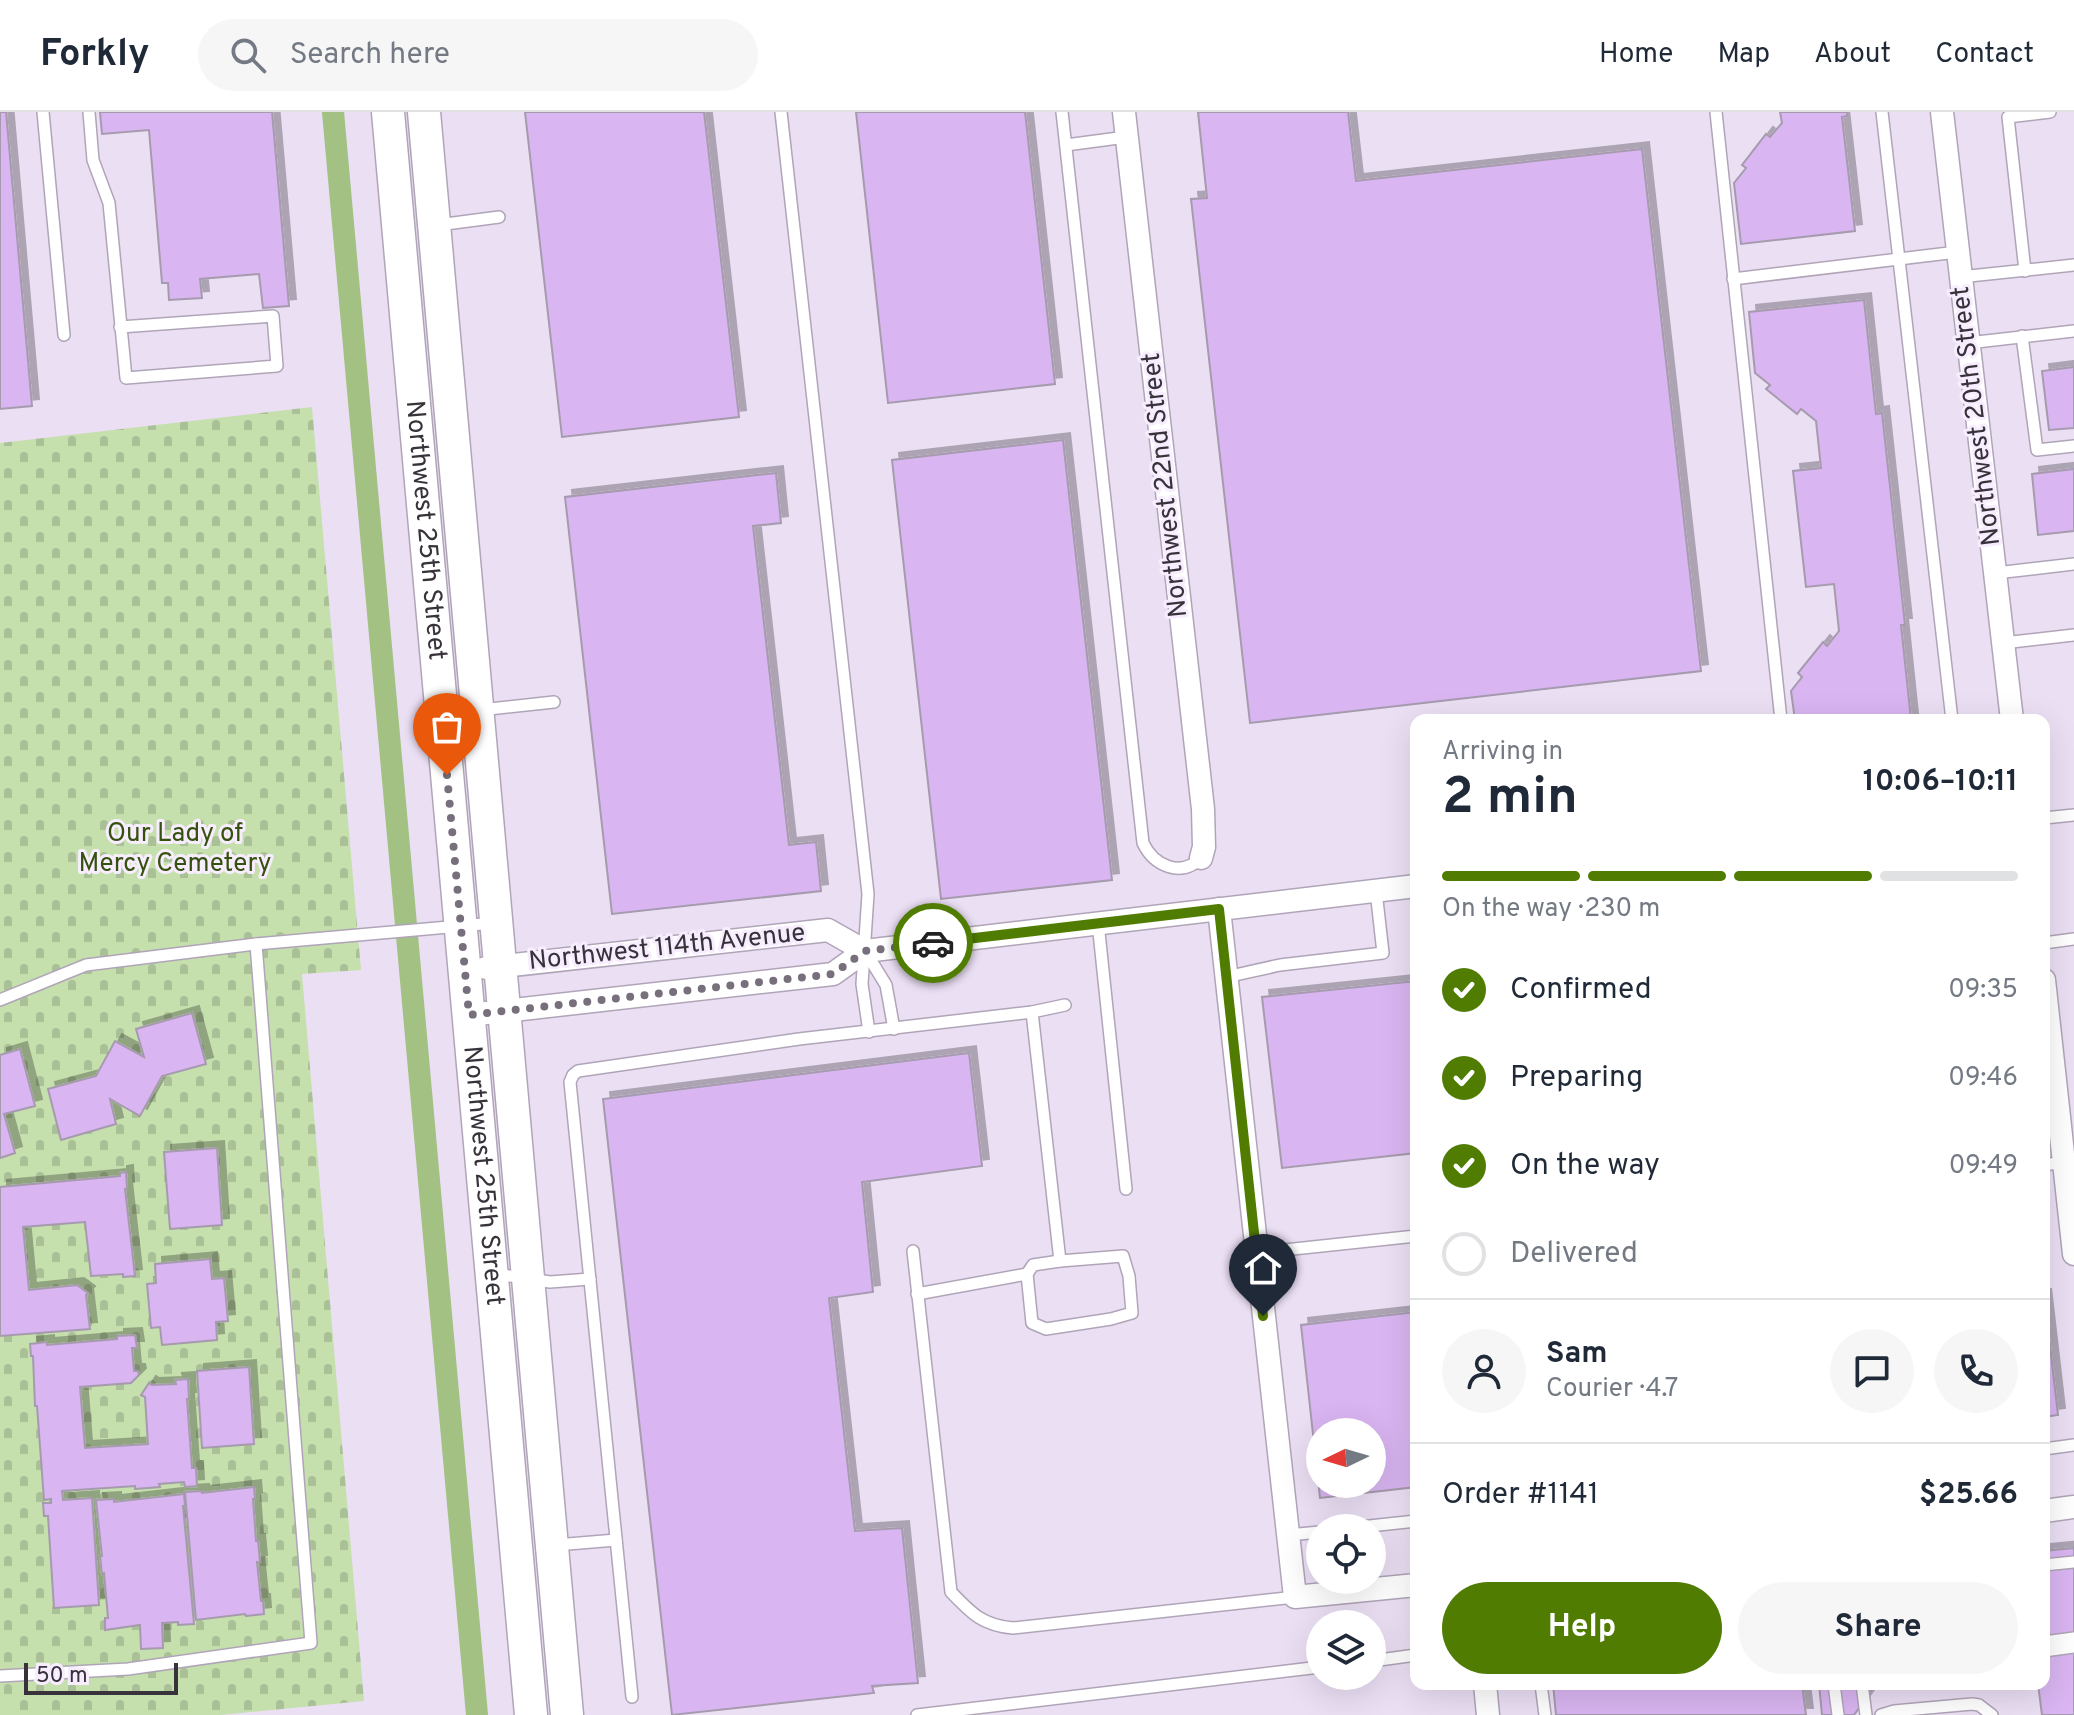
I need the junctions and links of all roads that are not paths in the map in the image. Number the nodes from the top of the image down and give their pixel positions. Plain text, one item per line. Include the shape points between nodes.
1 (43, 112) edge
2 (89, 112) edge
3 (388, 112) edge
4 (424, 112) edge
5 (781, 112) edge
6 (1062, 112) edge
7 (1124, 112) edge
8 (1716, 112) edge
9 (1882, 112) edge
10 (1942, 112) edge
11 (2050, 112) edge
12 (1126, 137) junction
13 (1066, 145) junction
14 (499, 217) dead end
15 (434, 225) junction
16 (1957, 252) junction
17 (1899, 260) junction
18 (2074, 265) edge
19 (2025, 271) junction
20 (1960, 277) junction
21 (1733, 279) junction
22 (120, 327) junction
23 (2074, 331) edge
24 (64, 335) dead end
25 (2022, 336) junction
26 (1968, 343) junction
27 (2074, 446) edge
28 (2074, 564) edge
29 (1996, 573) junction
30 (2074, 635) edge
31 (2003, 643) junction
32 (554, 702) dead end
33 (477, 711) junction
34 (442, 714) junction
35 (1780, 714) edge
36 (1951, 714) edge
37 (2011, 714) edge
38 (2074, 815) edge
39 (2050, 817) edge
40 (1201, 858) joint
41 (1410, 887) edge
42 (1376, 891) junction
43 (1219, 909) junction
44 (496, 923) junction
45 (1098, 923) junction
46 (446, 926) junction
47 (2074, 939) edge
48 (2050, 942) edge
49 (256, 944) junction
50 (865, 951) junction
51 (500, 967) junction
52 (465, 970) junction
53 (1226, 977) junction
54 (0, 1000) edge
55 (1065, 1005) dead end
56 (504, 1012) junction
57 (1032, 1012) junction
58 (469, 1015) junction
59 (894, 1029) junction
60 (869, 1032) junction
61 (2050, 1090) edge
62 (2054, 1164) edge
63 (2070, 1186) edge
64 (1126, 1189) dead end
65 (2072, 1217) edge
66 (1410, 1237) edge
67 (913, 1251) dead end
68 (1256, 1253) junction
69 (2074, 1254) edge
70 (1060, 1261) junction
71 (492, 1273) junction
72 (1027, 1274) junction
73 (528, 1279) junction
74 (590, 1279) junction
75 (917, 1294) junction
76 (2074, 1445) edge
77 (2050, 1448) edge
78 (2074, 1507) edge
79 (2050, 1510) edge
80 (1410, 1522) edge
81 (1386, 1524) edge
82 (1306, 1533) edge
83 (1288, 1535) junction
84 (616, 1540) junction
85 (552, 1546) junction
86 (2074, 1562) edge
87 (2050, 1564) edge
88 (1410, 1586) edge
89 (1295, 1597) junction
90 (2074, 1638) edge
91 (2050, 1641) edge
92 (2074, 1647) edge
93 (2050, 1650) edge
94 (1410, 1656) edge
95 (1386, 1659) edge
96 (1306, 1669) edge
97 (0, 1676) edge
98 (1486, 1690) edge
99 (1542, 1690) edge
100 (1835, 1690) edge
101 (1863, 1690) edge
102 (632, 1697) dead end
103 (531, 1715) edge
104 (567, 1715) edge
105 (917, 1715) edge
106 (1488, 1715) edge
107 (1545, 1715) edge
108 (1838, 1715) edge
109 (1866, 1715) edge
110 (1881, 1715) edge
111 (1992, 1715) edge

1 - 24 lane
2 - 22 lane via 93,160 109,203
3 - 34 main road, Northwest 25th Street
4 - 15 main road, Northwest 25th Street
5 - 50 lane via 868,894
6 - 13 lane
7 - 12 street, Northwest 22nd Street
8 - 21 lane
9 - 17 lane
10 - 16 street, Northwest 20th Street
11 - 19 lane via 2008,117
12 - 13 lane
12 - 40 street, Northwest 22nd Street via 1203,809
13 - 40 lane via 1143,843 1151,856 1173,868 1189,867
14 - 15 lane
15 - 33 main road, Northwest 25th Street
16 - 17 lane
16 - 20 street, Northwest 20th Street
17 - 21 lane
17 - 36 lane
18 - 19 lane
19 - 20 lane
20 - 26 street, Northwest 20th Street
21 - 35 lane
22 - 22 lane via 126,378 277,366 273,316
23 - 25 lane
25 - 26 lane
25 - 27 lane via 2037,450
26 - 29 street, Northwest 20th Street
28 - 29 lane
29 - 31 street, Northwest 20th Street
30 - 31 lane
31 - 37 street, Northwest 20th Street
32 - 33 lane
33 - 34 lane
33 - 44 main road, Northwest 25th Street
34 - 46 main road, Northwest 25th Street
38 - 39 lane
41 - 42 street, Northwest 114th Avenue
42 - 43 street, Northwest 114th Avenue
42 - 53 lane via 1383,953
43 - 45 street, Northwest 114th Avenue
43 - 53 street
44 - 46 lane
44 - 51 main road, Northwest 25th Street
45 - 50 street, Northwest 114th Avenue
45 - 64 lane
46 - 49 lane
46 - 52 main road, Northwest 25th Street
47 - 48 lane
49 - 54 lane via 86,965
49 - 97 lane via 311,1643 128,1669
50 - 51 street, Northwest 114th Avenue via 828,930
50 - 56 street, Northwest 114th Avenue via 833,974
50 - 59 lane via 886,985
50 - 60 lane via 862,984
51 - 52 street, Northwest 114th Avenue
51 - 56 main road, Northwest 25th Street
52 - 58 main road, Northwest 25th Street
53 - 68 street
55 - 57 lane
56 - 58 street, Northwest 114th Avenue
56 - 73 main road, Northwest 25th Street
57 - 59 lane
57 - 70 lane
58 - 71 main road, Northwest 25th Street
59 - 60 lane
60 - 74 lane via 573,1075
61 - 62 street
62 - 63 street
63 - 65 street
65 - 69 street
66 - 68 lane
67 - 75 lane
68 - 83 street
70 - 72 lane via 1033,1265
70 - 72 lane via 1123,1256 1132,1313 1046,1329 1032,1323
71 - 73 lane
71 - 103 main road, Northwest 25th Street
72 - 75 lane
73 - 74 lane
73 - 85 main road, Northwest 25th Street
74 - 84 lane
75 - 89 lane via 951,1592 974,1616 1013,1628
76 - 77 lane
78 - 79 street
80 - 81 lane
82 - 83 lane
83 - 89 street
84 - 85 lane
84 - 102 lane
85 - 104 main road, Northwest 25th Street
86 - 87 lane
88 - 89 street
90 - 91 lane
92 - 93 lane
94 - 95 lane
96 - 105 lane
98 - 106 street
99 - 107 lane
100 - 108 lane
101 - 109 lane
110 - 111 lane via 1972,1704

